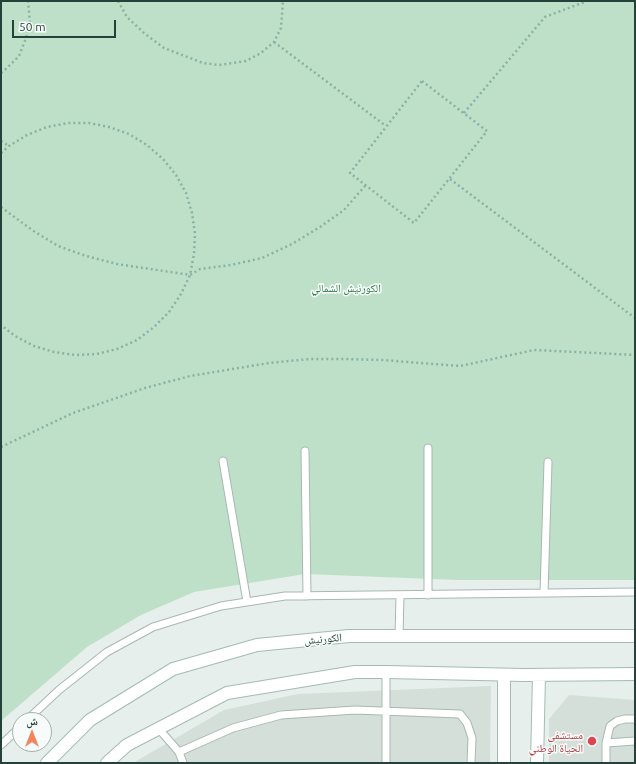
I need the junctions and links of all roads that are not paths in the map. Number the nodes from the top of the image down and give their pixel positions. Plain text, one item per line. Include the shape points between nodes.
1 (428, 448) dead end
2 (305, 451) dead end
3 (223, 462) dead end
4 (548, 462) dead end
5 (635, 592) edge
6 (544, 593) junction
7 (400, 595) junction
8 (428, 595) junction
9 (307, 596) junction
10 (247, 602) junction
11 (635, 636) edge
12 (399, 637) junction
13 (386, 672) junction
14 (635, 674) edge
15 (504, 675) junction
16 (539, 675) junction
17 (386, 711) junction
18 (36, 712) edge
19 (635, 720) edge
20 (158, 728) junction
21 (12, 735) edge
22 (635, 741) edge
23 (606, 743) junction
24 (1, 745) edge
25 (179, 752) junction
26 (47, 763) edge
27 (107, 763) edge
28 (183, 763) edge
29 (386, 763) edge
30 (471, 763) edge
31 (504, 763) edge
32 (537, 763) edge
33 (606, 763) edge

1 - 8 lane
2 - 9 lane
3 - 10 lane
4 - 6 lane
5 - 6 lane
6 - 8 lane
7 - 8 lane
7 - 9 lane
7 - 12 lane
9 - 10 lane via 285,596
10 - 18 lane via 221,606 152,627 107,652
11 - 12 main road, الكورنيش
12 - 26 main road, الكورنيش via 349,636 257,645 173,669 90,720
13 - 15 main road
13 - 17 lane
13 - 20 main road via 355,672 227,693
14 - 16 main road
15 - 16 main road
15 - 31 main road
16 - 32 main road
17 - 25 lane via 355,710 280,715 233,728
17 - 29 lane
17 - 30 lane via 460,714 467,723 472,738
19 - 23 lane via 625,719 610,726
20 - 25 lane
20 - 27 main road via 127,744
21 - 24 lane
22 - 23 lane
23 - 33 lane
25 - 28 lane

